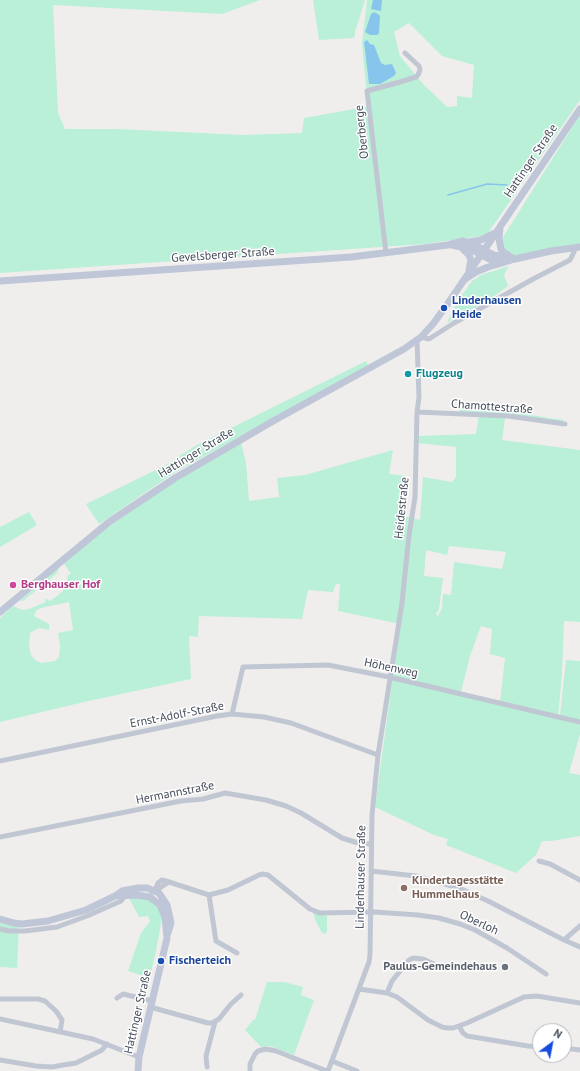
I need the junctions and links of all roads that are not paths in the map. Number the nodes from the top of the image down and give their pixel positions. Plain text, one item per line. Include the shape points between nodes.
1 (405, 53) dead end
2 (580, 109) edge
3 (498, 229) junction
4 (468, 242) junction
5 (448, 245) junction
6 (460, 246) junction
7 (577, 247) edge
8 (482, 252) junction
9 (386, 253) junction
10 (518, 259) junction
11 (502, 263) junction
12 (468, 272) junction
13 (463, 280) junction
14 (0, 281) edge
15 (419, 339) junction
16 (417, 412) junction
17 (565, 424) dead end
18 (0, 612) edge
19 (389, 677) junction
20 (232, 714) junction
21 (580, 722) edge
22 (378, 755) junction
23 (0, 761) edge
24 (0, 837) edge
25 (370, 844) junction
26 (539, 861) dead end
27 (371, 871) junction
28 (580, 880) edge
29 (155, 891) junction
30 (126, 895) junction
31 (115, 896) junction
32 (209, 896) junction
33 (150, 898) junction
34 (370, 913) junction
35 (0, 919) edge
36 (580, 926) edge
37 (0, 929) edge
38 (167, 934) junction
39 (564, 940) junction
40 (580, 947) edge
41 (237, 953) dead end
42 (438, 966) dead end
43 (546, 974) dead end
44 (359, 989) junction
45 (387, 993) junction
46 (241, 995) dead end
47 (116, 998) dead end
48 (0, 999) edge
49 (580, 1003) edge
50 (151, 1004) junction
51 (0, 1019) edge
52 (215, 1022) junction
53 (459, 1026) junction
54 (60, 1032) junction
55 (107, 1044) junction
56 (532, 1046) edge
57 (139, 1057) junction
58 (0, 1060) edge
59 (332, 1061) junction
60 (208, 1067) dead end
61 (138, 1071) edge
62 (250, 1071) edge
63 (328, 1071) edge
64 (357, 1071) edge

1 - 9 street, Oberberge via 420,70 416,77 367,91
2 - 3 main road, Hattinger Straße
3 - 4 main road via 488,238
3 - 8 main road, Hattinger Straße
3 - 10 main road via 501,249 508,256
4 - 5 main road, Gevelsberger Straße
4 - 8 main road, Gevelsberger Straße
5 - 6 main road, Gevelsberger Straße
5 - 9 main road, Gevelsberger Straße
6 - 8 main road, Gevelsberger Straße
6 - 12 main road via 471,260
7 - 10 main road, Gevelsberger Straße
7 - 15 street, Hattinger Straße via 570,260 429,339
8 - 10 main road, Gevelsberger Straße
8 - 11 main road, Gevelsberger Straße
8 - 12 main road, Hattinger Straße
9 - 14 main road, Gevelsberger Straße
10 - 11 main road, Gevelsberger Straße
11 - 13 main road, Gevelsberger Straße via 476,272
12 - 13 main road, Hattinger Straße
13 - 15 main road, Hattinger Straße
15 - 16 street, Heidestraße
15 - 18 main road, Hattinger Straße via 174,478 109,522
16 - 17 street, Chamottestraße via 508,416
16 - 19 street, Heidestraße via 415,497 402,603
19 - 20 street, Höhenweg via 328,665 243,667
19 - 21 street, Höhenweg
19 - 22 street, Linderhauser Straße
20 - 22 street, Ernst-Adolf-Straße via 291,723
20 - 23 street, Ernst-Adolf-Straße
22 - 25 street, Linderhauser Straße
24 - 25 street, Hermannstraße via 225,793 286,806 342,838
25 - 27 street, Linderhauser Straße
26 - 28 street
27 - 34 street, Linderhauser Straße
27 - 39 street via 416,876 459,888
29 - 31 main road via 138,888 122,891
29 - 32 street via 162,880
29 - 33 street
29 - 38 main road, Hattinger Straße via 164,899 169,909 171,923
30 - 31 main road
30 - 33 main road via 136,894
30 - 37 street via 122,901 57,927 9,931
31 - 35 main road via 86,910 48,921 22,924
32 - 34 street, Oberloh via 268,874 310,909 320,913
32 - 41 street via 216,941
33 - 38 main road, Hattinger Straße via 163,910
34 - 43 street, Oberloh via 425,916 460,924 507,948
34 - 44 street, Linderhauser Straße via 369,962
36 - 39 street
38 - 50 main road, Hattinger Straße
39 - 40 street
42 - 45 street via 423,960 409,960 392,981
44 - 45 street
44 - 59 street, Linderhauser Straße
45 - 53 street via 397,997 435,1024 447,1028
46 - 52 street
47 - 50 street via 123,994
48 - 54 street via 45,1001 62,1020
49 - 53 street via 537,996 524,997
50 - 52 street via 208,1023
50 - 57 main road, Hattinger Straße
51 - 54 street
52 - 60 street via 206,1056
53 - 56 street via 467,1036
54 - 55 street
55 - 57 street
55 - 58 street via 102,1050 76,1063 63,1066 36,1066
57 - 61 main road, Hattinger Straße
59 - 63 street, Linderhauser Straße
59 - 64 street
62 - 63 street via 255,1054 266,1049

